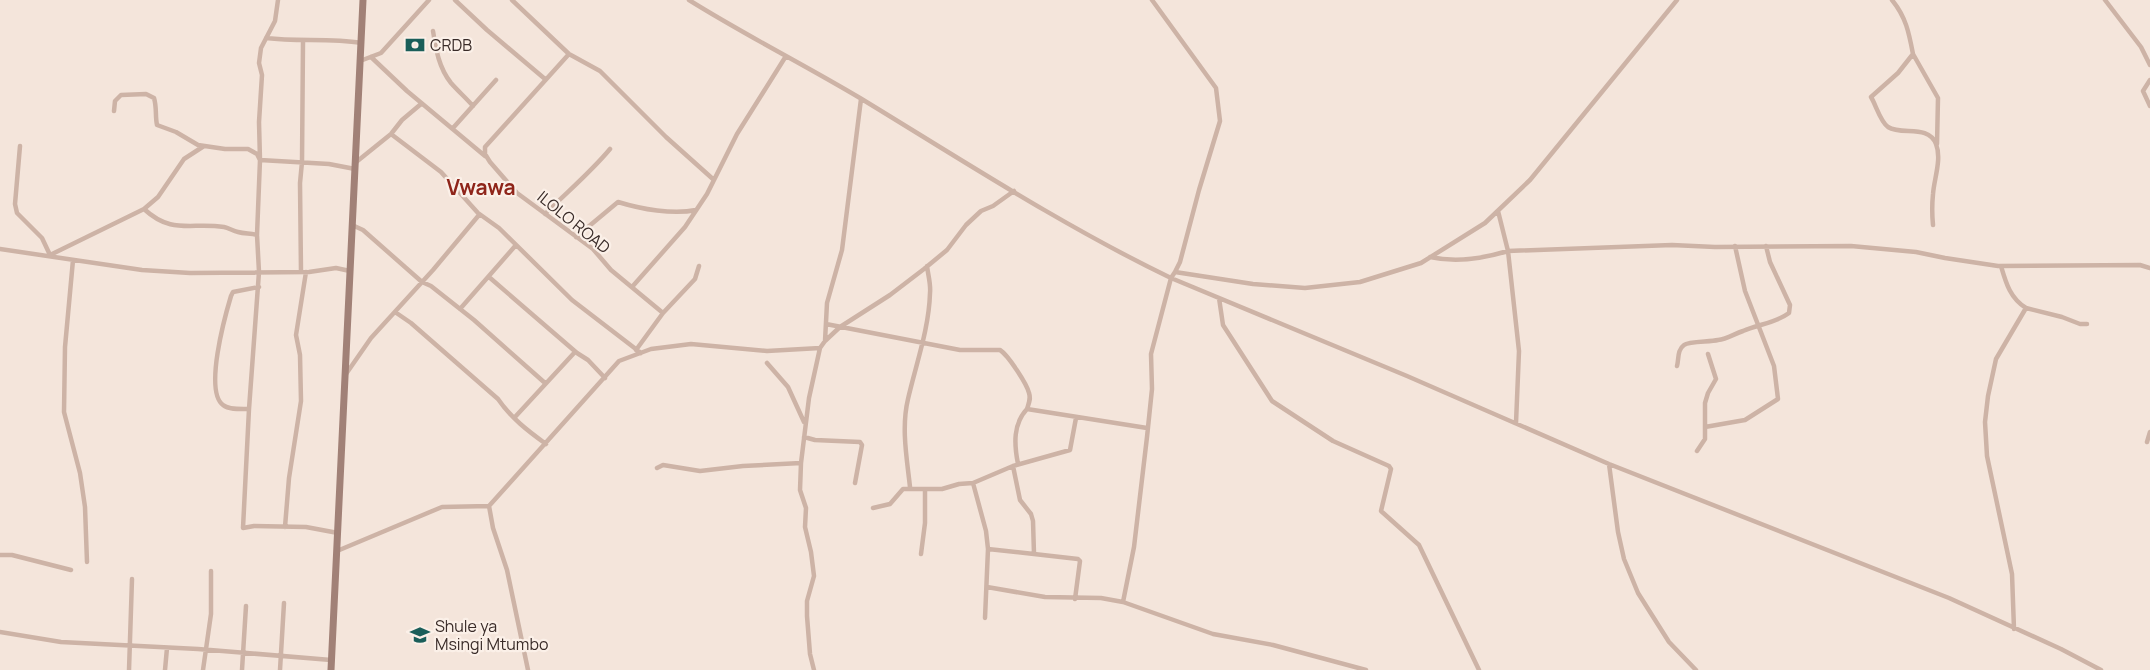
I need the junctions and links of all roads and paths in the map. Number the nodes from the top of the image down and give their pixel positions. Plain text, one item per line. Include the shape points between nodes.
1 (278, 0) edge
2 (363, 0) edge
3 (428, 0) edge
4 (455, 0) edge
5 (512, 0) edge
6 (689, 0) edge
7 (1152, 0) edge
8 (1677, 0) edge
9 (1892, 0) edge
10 (2105, 0) edge
11 (432, 31) dead end
12 (266, 38) junction
13 (303, 41) junction
14 (361, 43) junction
15 (569, 54) junction
16 (1913, 54) junction
17 (786, 56) junction
18 (371, 57) junction
19 (360, 61) junction
20 (2150, 64) edge
21 (544, 79) junction
22 (496, 80) dead end
23 (2150, 80) edge
24 (861, 99) junction
25 (421, 104) junction
26 (473, 106) junction
27 (2150, 106) edge
28 (114, 110) dead end
29 (453, 128) junction
30 (392, 134) junction
31 (1937, 145) junction
32 (20, 146) dead end
33 (204, 146) junction
34 (610, 149) dead end
35 (487, 158) junction
36 (260, 160) junction
37 (302, 162) junction
38 (355, 166) junction
39 (714, 180) junction
40 (1014, 191) junction
41 (144, 208) junction
42 (697, 209) junction
43 (1498, 211) junction
44 (545, 214) junction
45 (479, 215) junction
46 (352, 225) junction
47 (1933, 225) dead end
48 (257, 236) junction
49 (576, 236) junction
50 (516, 245) junction
51 (1735, 246) junction
52 (1766, 246) junction
53 (0, 249) edge
54 (1508, 252) junction
55 (49, 256) junction
56 (1430, 258) junction
57 (73, 260) junction
58 (699, 266) dead end
59 (927, 266) junction
60 (2001, 266) junction
61 (2150, 268) edge
62 (350, 270) junction
63 (260, 272) junction
64 (304, 272) junction
65 (1175, 272) junction
66 (489, 277) junction
67 (1171, 278) junction
68 (422, 282) junction
69 (632, 287) junction
70 (259, 288) junction
71 (1218, 298) junction
72 (2026, 308) junction
73 (460, 310) junction
74 (395, 312) junction
75 (663, 313) junction
76 (826, 324) junction
77 (2087, 324) dead end
78 (1758, 326) junction
79 (840, 327) junction
80 (825, 341) junction
81 (922, 343) junction
82 (820, 348) junction
83 (639, 351) junction
84 (575, 352) junction
85 (1708, 354) dead end
86 (767, 362) dead end
87 (1677, 366) dead end
88 (345, 375) junction
89 (605, 378) junction
90 (545, 384) junction
91 (1027, 408) junction
92 (249, 409) junction
93 (515, 417) junction
94 (1076, 418) junction
95 (1516, 423) junction
96 (805, 427) junction
97 (1705, 427) junction
98 (1147, 428) junction
99 (2150, 432) edge
100 (804, 437) junction
101 (2148, 442) dead end
102 (546, 444) junction
103 (1697, 451) dead end
104 (801, 463) junction
105 (1018, 464) junction
106 (1609, 464) junction
107 (1013, 466) junction
108 (657, 468) dead end
109 (855, 483) dead end
110 (973, 483) junction
111 (910, 488) junction
112 (925, 489) junction
113 (489, 506) junction
114 (873, 508) dead end
115 (285, 527) junction
116 (338, 533) junction
117 (988, 550) junction
118 (337, 551) junction
119 (922, 554) dead end
120 (1034, 554) junction
121 (0, 555) edge
122 (87, 562) dead end
123 (71, 570) dead end
124 (211, 571) dead end
125 (132, 579) dead end
126 (987, 587) junction
127 (1075, 598) junction
128 (1124, 602) junction
129 (284, 603) dead end
130 (246, 606) dead end
131 (985, 618) dead end
132 (2014, 629) junction
133 (0, 632) edge
134 (129, 646) junction
135 (167, 648) junction
136 (205, 650) junction
137 (243, 653) junction
138 (279, 656) junction
139 (331, 660) junction
140 (129, 670) edge
141 (165, 670) edge
142 (203, 670) edge
143 (242, 670) edge
144 (280, 670) edge
145 (331, 670) edge
146 (528, 670) edge
147 (814, 670) edge
148 (1366, 670) edge
149 (1479, 670) edge
150 (1696, 670) edge
151 (2100, 670) edge

1 - 12 street via 275,21
2 - 14 street
3 - 18 street via 381,53
4 - 21 street
5 - 15 street
6 - 17 street
7 - 65 street via 1216,88 1220,121
8 - 43 street via 1530,180
9 - 16 street via 1904,15
10 - 20 street
11 - 26 street via 442,70
12 - 13 street
12 - 36 street via 259,63 262,75
13 - 14 street
13 - 37 street
14 - 19 street
15 - 21 street
15 - 39 street via 600,71 666,138
16 - 31 street via 1938,98
16 - 31 street via 1898,73 1871,96 1886,126 1924,133
17 - 24 street
17 - 39 street via 737,134
18 - 19 street
18 - 25 street, ILOLO ROAD
19 - 38 street
21 - 35 street via 485,147
22 - 26 street
23 - 27 street via 2143,91
24 - 40 street
24 - 76 street via 842,250 827,303
25 - 29 street, ILOLO ROAD
25 - 30 street via 402,120
26 - 29 street
28 - 33 street via 115,101 121,95 146,94 154,98 157,125
29 - 35 street, ILOLO ROAD
30 - 38 street
30 - 45 street via 441,172
31 - 47 street
32 - 55 street via 17,212 42,238
33 - 36 street via 248,149
33 - 41 street via 184,159 158,196
34 - 44 street
35 - 44 street, ILOLO ROAD via 517,193
36 - 37 street
36 - 48 street
37 - 38 street
37 - 64 street
38 - 46 street
39 - 42 street
40 - 59 street via 981,211 947,250
40 - 67 street via 1112,249
41 - 48 street via 152,217 168,225 226,227
41 - 55 street
42 - 49 street via 653,211 618,202
42 - 69 street via 677,237
43 - 54 street
43 - 56 street
44 - 49 street, ILOLO ROAD
45 - 50 street
45 - 68 street
46 - 62 street
46 - 68 street via 384,247
48 - 63 street
49 - 69 street, ILOLO ROAD
50 - 66 street
50 - 83 street via 572,300
51 - 52 street
51 - 54 street via 1672,245
51 - 78 street via 1742,280
52 - 60 street via 1851,246 1916,252
52 - 78 street via 1791,310 1780,320
53 - 55 street
54 - 56 street via 1448,261
54 - 95 street via 1519,351
55 - 57 street
56 - 65 street via 1360,282 1306,288
57 - 63 street via 142,270
57 - 122 street via 65,347 64,412 80,473
58 - 75 street via 695,279
59 - 79 street via 890,296
59 - 81 street via 930,293
60 - 61 street via 2140,265
60 - 72 street via 2007,287
62 - 64 street via 336,268
62 - 88 street
63 - 64 street
63 - 70 street
64 - 115 street via 296,335 301,401
65 - 67 street
66 - 73 street
66 - 84 street
67 - 71 street
67 - 98 street via 1152,349 1152,389
68 - 73 street
68 - 74 street
69 - 75 street, ILOLO ROAD
70 - 92 street
70 - 92 street via 233,292 231,296 222,330 215,382 216,396 223,405
71 - 95 street
71 - 149 street via 1223,325 1272,401 1333,442 1389,466 1381,511 1419,545
72 - 77 street
72 - 132 street via 1996,359 1985,422 1987,456 2012,574
73 - 90 street
74 - 88 street via 371,338
74 - 93 street
75 - 83 street
76 - 79 street
76 - 80 street
78 - 87 street via 1728,338 1686,344 1678,354
78 - 97 street via 1774,366 1778,399 1745,420
79 - 80 street
79 - 81 street
80 - 82 street
81 - 91 street via 960,350 1000,350 1027,388 1030,399
81 - 111 street via 906,417
82 - 83 street via 767,351 691,344
82 - 96 street
83 - 89 street via 619,361
84 - 89 street
84 - 90 street
85 - 97 street via 1716,379 1705,403
86 - 96 street via 788,387
88 - 116 street
89 - 102 street
90 - 93 street
91 - 94 street
91 - 105 street via 1016,426
92 - 115 street via 243,528
93 - 102 street via 526,430
94 - 98 street
94 - 105 street via 1070,450
95 - 106 street
96 - 100 street
97 - 103 street via 1704,442
98 - 128 street via 1134,547
99 - 101 street
100 - 104 street
100 - 109 street via 860,442
102 - 113 street
104 - 108 street via 700,471 663,465
104 - 147 street via 800,490 806,508 805,527 814,576 807,602
105 - 107 street
106 - 132 street via 1949,598
106 - 150 street via 1618,532 1638,593 1669,642
107 - 110 street
107 - 120 street via 1020,500 1033,521
110 - 112 street
110 - 117 street
111 - 112 street
111 - 114 street via 900,491 890,504
112 - 119 street
113 - 118 street via 442,507
113 - 146 street via 507,570
115 - 116 street
116 - 118 street
117 - 120 street
117 - 126 street
118 - 139 street
120 - 127 street via 1079,560
121 - 123 street
124 - 136 street via 211,614
125 - 134 street
126 - 127 street via 1045,597
126 - 131 street
127 - 128 street
128 - 148 street via 1213,634 1272,645
129 - 138 street
130 - 137 street
132 - 151 street
133 - 134 street via 61,642
134 - 135 street
134 - 140 street
135 - 136 street
135 - 141 street
136 - 137 street
136 - 142 street
137 - 138 street
137 - 143 street
138 - 139 street
138 - 144 street
139 - 145 street

